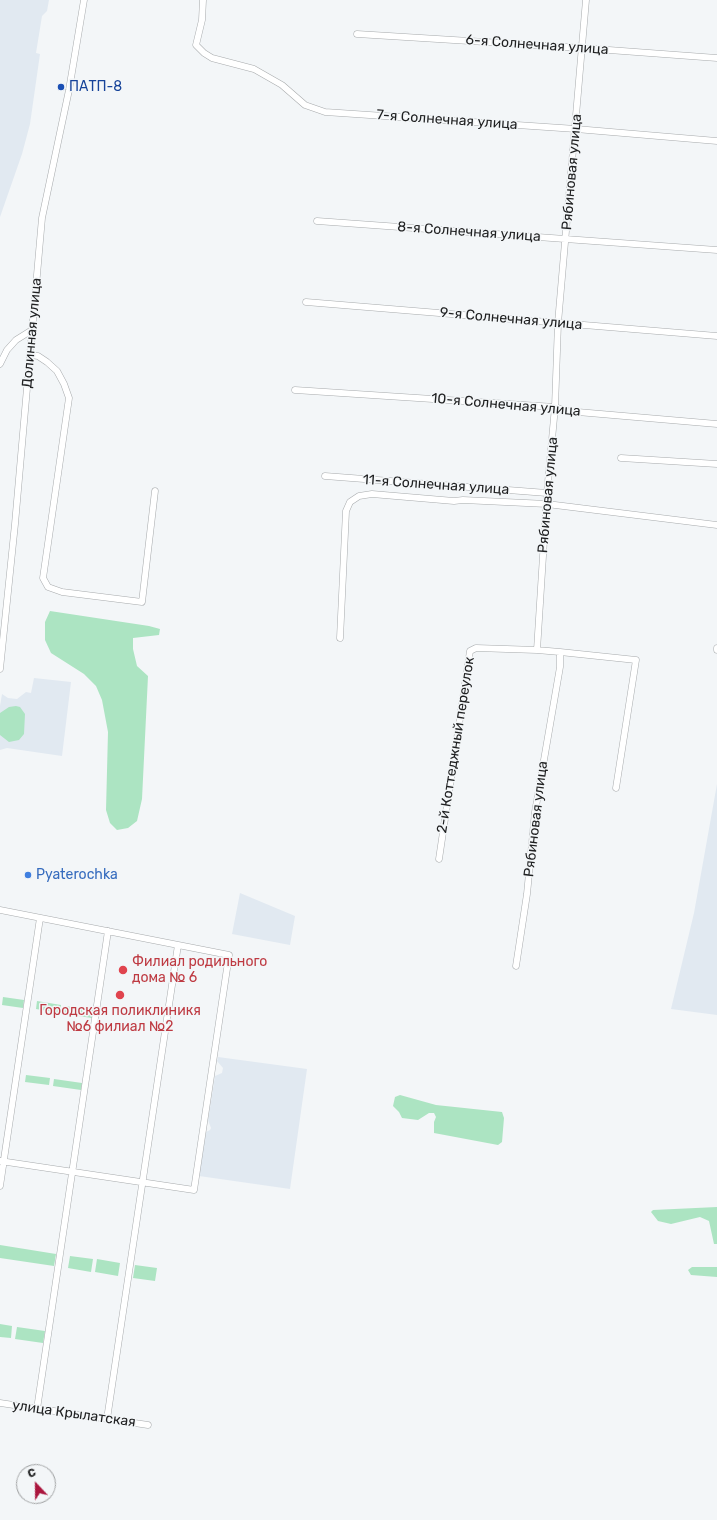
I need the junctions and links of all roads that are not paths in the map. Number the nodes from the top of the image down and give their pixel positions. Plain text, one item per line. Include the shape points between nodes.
1 (84, 0) edge
2 (203, 0) edge
3 (586, 0) edge
4 (357, 34) dead end
5 (582, 48) junction
6 (717, 58) edge
7 (576, 129) junction
8 (717, 141) edge
9 (317, 222) dead end
10 (566, 239) junction
11 (717, 250) edge
12 (306, 302) dead end
13 (558, 323) junction
14 (32, 330) junction
15 (717, 336) edge
16 (31, 355) junction
17 (0, 364) edge
18 (295, 390) dead end
19 (555, 407) junction
20 (717, 424) edge
21 (621, 458) dead end
22 (717, 464) edge
23 (325, 476) dead end
24 (155, 491) dead end
25 (547, 493) junction
26 (547, 504) junction
27 (717, 525) edge
28 (340, 638) dead end
29 (537, 650) junction
30 (560, 652) junction
31 (0, 669) edge
32 (616, 788) dead end
33 (439, 859) dead end
34 (0, 910) edge
35 (40, 918) junction
36 (108, 931) junction
37 (178, 945) junction
38 (516, 966) dead end
39 (2, 1162) edge
40 (72, 1172) junction
41 (142, 1182) junction
42 (0, 1186) edge
43 (0, 1403) edge
44 (37, 1409) junction
45 (107, 1419) junction
46 (148, 1425) dead end

1 - 14 street, Долинная улица via 69,90 42,218
2 - 7 street, 7-я Солнечная улица via 202,20 196,45 204,53 212,58 254,69 282,85 305,105 325,112
3 - 5 street, Рябиновая улица
4 - 5 street, 6-я Солнечная улица
5 - 6 street, 6-я Солнечная улица
5 - 7 street, Рябиновая улица
7 - 8 street, 7-я Солнечная улица
7 - 10 street, Рябиновая улица
9 - 10 street, 8-я Солнечная улица
10 - 11 street, 8-я Солнечная улица
10 - 13 street, Рябиновая улица
12 - 13 street, 9-я Солнечная улица
13 - 15 street, 9-я Солнечная улица
13 - 19 street, Рябиновая улица
14 - 16 street, Долинная улица
14 - 17 street via 16,340
16 - 24 street via 38,356 57,371 69,398 43,578 48,587 62,592 142,602
16 - 31 street, Долинная улица
18 - 19 street, 10-я Солнечная улица
19 - 20 street, 10-я Солнечная улица
19 - 25 street, Рябиновая улица
21 - 22 street
23 - 25 street, 11-я Солнечная улица
25 - 26 street, Рябиновая улица
26 - 27 street
26 - 28 street via 454,501 372,494 359,496 350,502 346,511
26 - 29 street, Рябиновая улица
29 - 30 street
29 - 33 street, 2-й Коттеджный переулок via 476,648 470,651
30 - 32 street via 636,660
30 - 38 street, Рябиновая улица via 560,667 535,812 527,894
34 - 35 street
35 - 36 street
35 - 39 street
36 - 37 street
36 - 40 street
37 - 41 street
37 - 41 street via 229,955 194,1190
39 - 40 street
39 - 42 street
40 - 41 street
40 - 44 street
41 - 45 street
43 - 44 street, улица Крылатская
44 - 45 street, улица Крылатская
45 - 46 street, улица Крылатская

